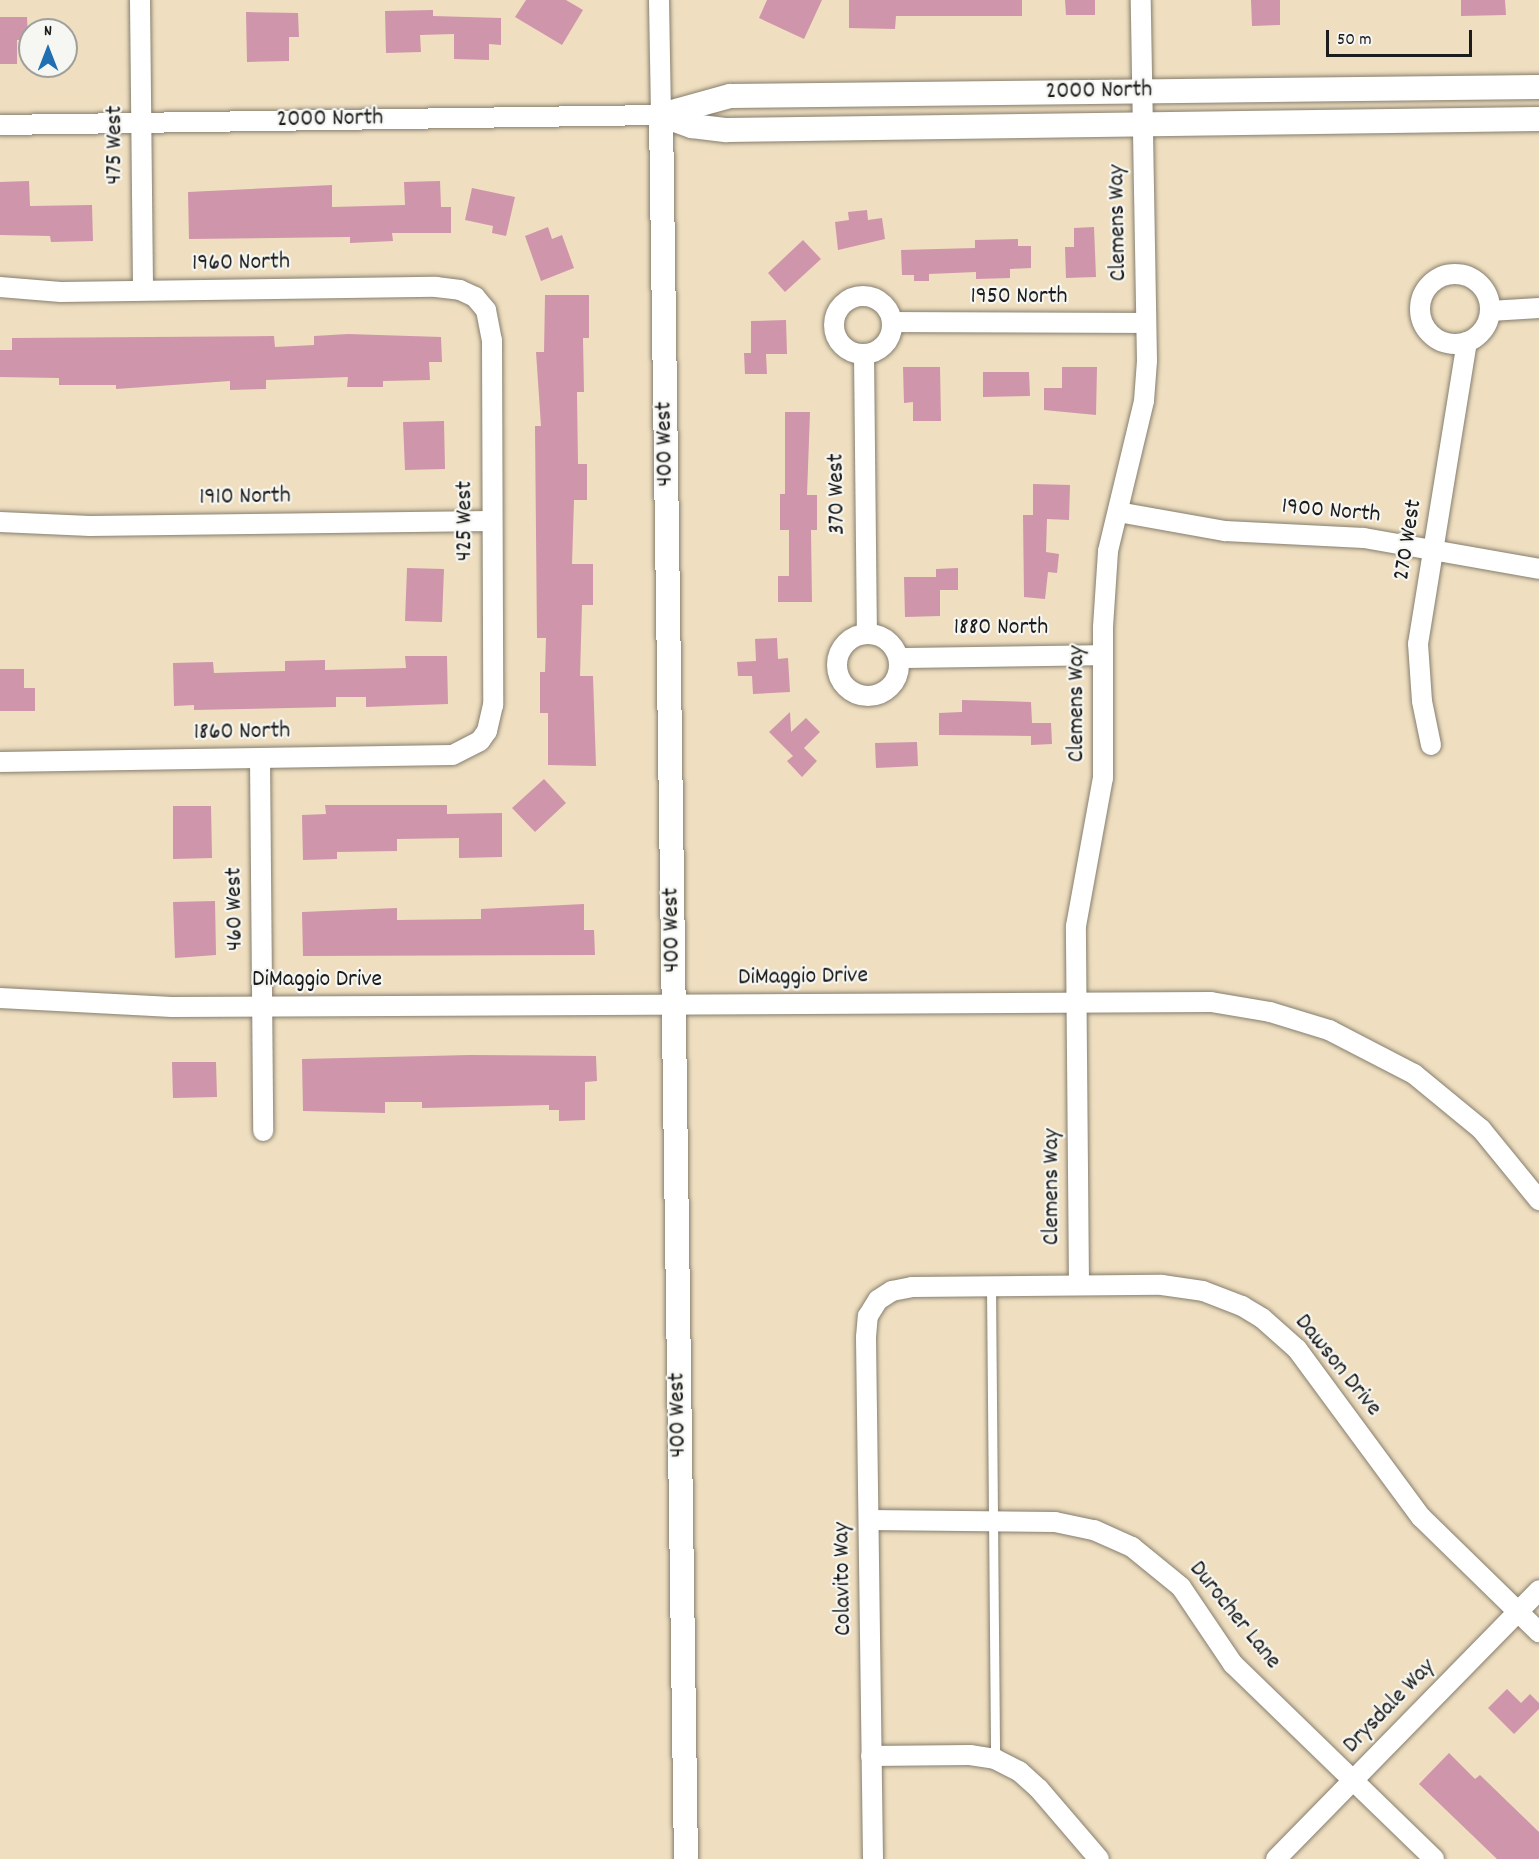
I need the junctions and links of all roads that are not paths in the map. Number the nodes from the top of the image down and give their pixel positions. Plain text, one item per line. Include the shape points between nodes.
1 (140, 0) edge
2 (659, 0) edge
3 (1142, 0) edge
4 (1539, 87) edge
5 (1142, 92) junction
6 (661, 115) junction
7 (1539, 119) edge
8 (142, 123) junction
9 (0, 125) edge
10 (1143, 125) junction
11 (0, 287) edge
12 (143, 290) junction
13 (479, 301) joint
14 (1539, 308) edge
15 (1490, 311) junction
16 (892, 322) junction
17 (1146, 323) junction
18 (1467, 342) junction
19 (864, 354) junction
20 (1118, 512) junction
21 (491, 521) junction
22 (0, 522) edge
23 (1434, 551) junction
24 (1539, 569) edge
25 (867, 634) junction
26 (1103, 655) junction
27 (899, 658) junction
28 (480, 741) joint
29 (1431, 745) dead end
30 (260, 758) junction
31 (0, 762) edge
32 (0, 998) edge
33 (1077, 1001) junction
34 (674, 1005) junction
35 (262, 1006) junction
36 (264, 1131) dead end
37 (1539, 1200) edge
38 (991, 1286) junction
39 (1079, 1286) junction
40 (878, 1300) joint
41 (868, 1520) junction
42 (992, 1520) junction
43 (1539, 1590) edge
44 (1518, 1612) junction
45 (1539, 1632) edge
46 (872, 1755) junction
47 (995, 1759) junction
48 (1353, 1780) junction
49 (686, 1859) edge
50 (873, 1859) edge
51 (1100, 1859) edge
52 (1276, 1859) edge
53 (1434, 1859) edge

1 - 8 street, 475 West
2 - 6 street, 400 West
3 - 5 street, Clemens Way
4 - 5 street, 2000 North
5 - 6 street, 2000 North via 730,96
5 - 10 street, Clemens Way
6 - 8 street, 2000 North
6 - 10 street, 2000 North via 692,126 727,130
6 - 34 street, 400 West
7 - 10 street, 2000 North
8 - 9 street, 2000 North
8 - 12 street, 475 West
10 - 17 street, Clemens Way
11 - 12 street, 1960 North via 61,292
12 - 13 street, 1960 North via 448,287 468,292
13 - 21 street, 425 West via 489,320 492,340
14 - 15 street
15 - 18 street via 1483,330
15 - 18 street via 1484,290 1466,276 1444,276 1427,289 1420,310 1427,330 1445,343
16 - 17 street, 1950 North
16 - 19 street via 885,344
16 - 19 street via 886,307 873,298 858,296 843,303 835,316 837,339 849,350
17 - 20 street, Clemens Way via 1144,401
18 - 23 street, 270 West
19 - 25 street, 370 West
20 - 23 street, 1900 North via 1225,531 1364,538
20 - 26 street, Clemens Way via 1108,551
21 - 22 street, 1910 North via 90,526
21 - 28 street, 425 West via 493,705 487,731
23 - 24 street, 1900 North
23 - 29 street, 270 West via 1418,644
25 - 27 street via 884,638
25 - 27 street via 844,645 837,660 839,677 849,691 865,697 882,694 899,675
26 - 27 street, 1880 North
26 - 33 street, Clemens Way via 1103,778 1076,926
28 - 30 street, 1860 North via 463,753 440,756
30 - 31 street, 1860 North
30 - 35 street, 460 West
32 - 35 street, DiMaggio Drive via 172,1007
33 - 34 street, DiMaggio Drive
33 - 37 street, DiMaggio Drive via 1182,1000 1241,1006 1299,1020 1358,1043 1414,1074 1460,1109 1500,1150
33 - 39 street, Clemens Way
34 - 35 street, DiMaggio Drive
34 - 49 street, 400 West
35 - 36 street, 460 West
38 - 39 street, Dawson Drive
38 - 40 street, Dawson Drive via 912,1287 892,1291
38 - 42 lane
39 - 44 street, Dawson Drive via 1183,1286 1223,1297 1262,1318 1297,1349 1421,1517
40 - 41 street, Colavito Way via 868,1316 866,1337
41 - 42 street, Durocher Lane
41 - 46 street, Colavito Way
42 - 47 lane
42 - 48 street, Durocher Lane via 1075,1525 1113,1538 1150,1558 1181,1587 1233,1664
43 - 44 street, Drysdale Way
44 - 45 street, Dawson Drive
44 - 48 street, Drysdale Way
46 - 47 street via 970,1755
46 - 50 street, Colavito Way
47 - 51 street via 1019,1771
48 - 52 street, Drysdale Way
48 - 53 street, Durocher Lane

